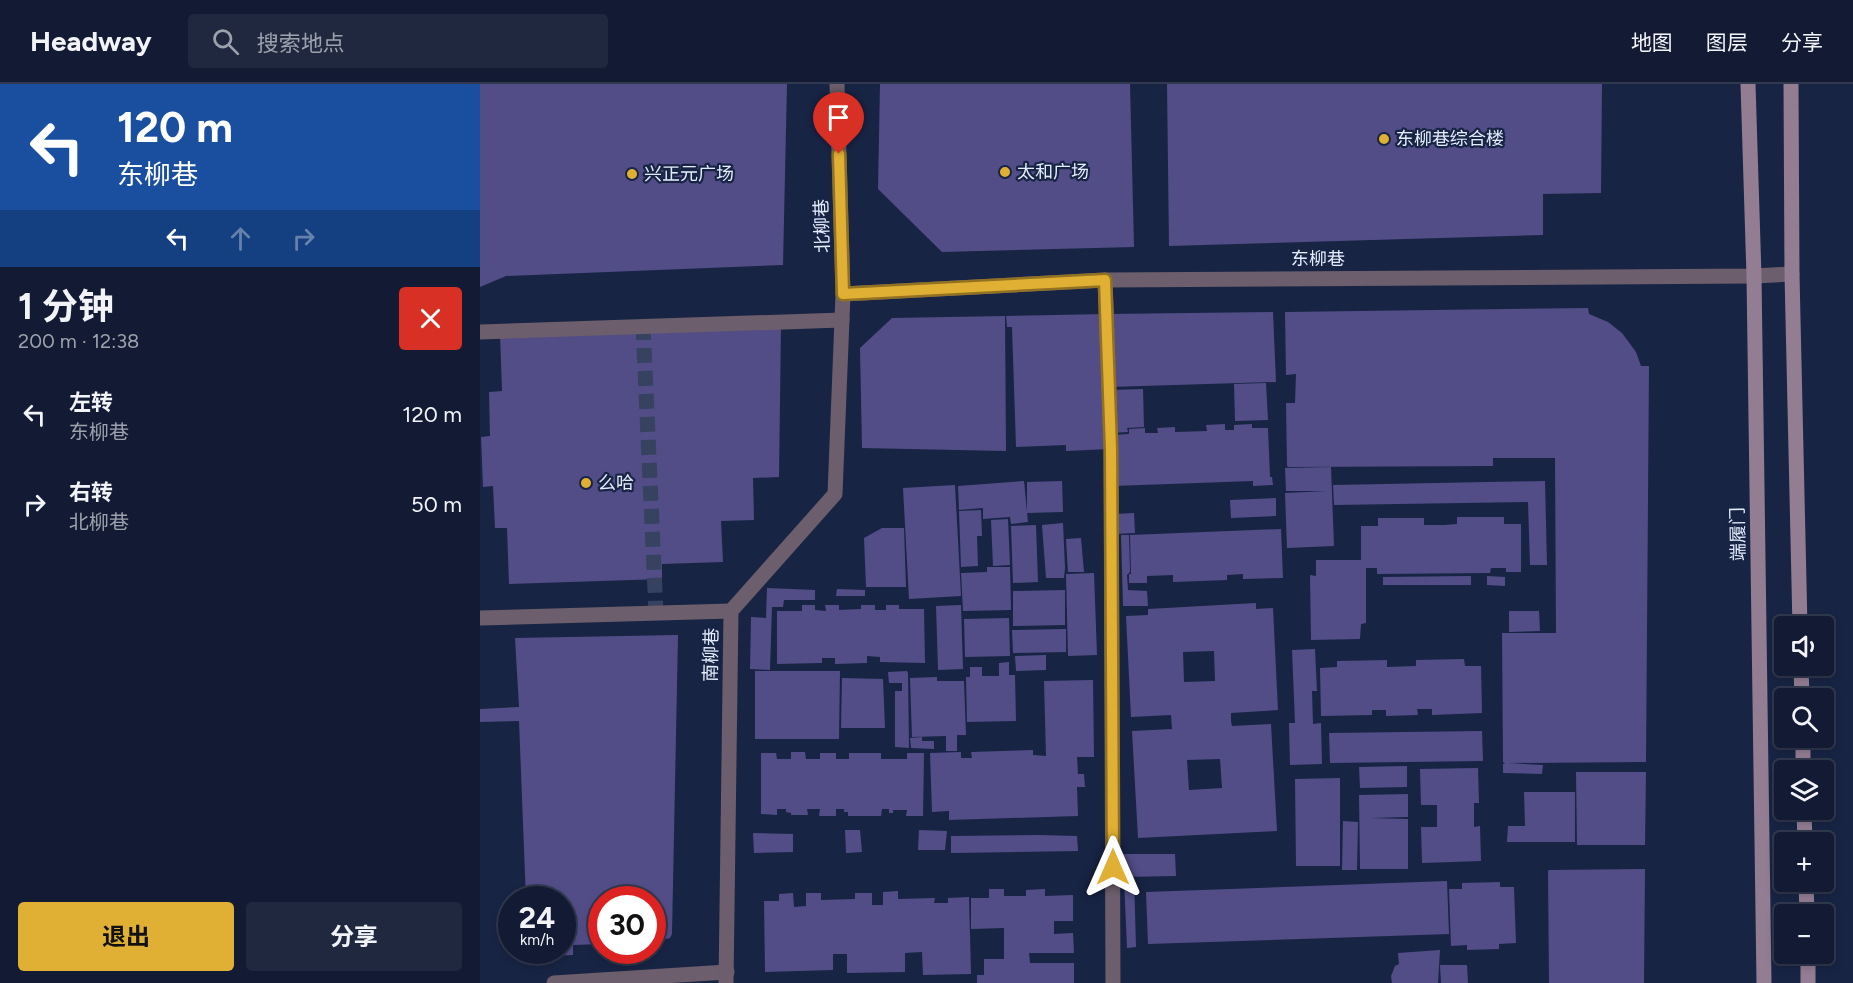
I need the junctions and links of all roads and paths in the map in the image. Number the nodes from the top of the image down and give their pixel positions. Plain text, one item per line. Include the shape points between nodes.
1 (837, 84) edge
2 (1748, 84) edge
3 (1791, 84) edge
4 (1792, 274) junction
5 (1754, 276) junction
6 (1105, 280) junction
7 (843, 294) junction
8 (842, 320) junction
9 (480, 332) edge
10 (731, 611) junction
11 (1800, 616) edge
12 (480, 618) edge
13 (1808, 964) edge
14 (726, 977) edge
15 (554, 983) edge
16 (1113, 983) edge
17 (1764, 983) edge
18 (1808, 983) edge

1 - 7 street, 北柳巷
2 - 5 main road, 端履门
3 - 4 main road
4 - 5 street, 东柳巷
4 - 11 main road
5 - 6 street, 东柳巷
5 - 17 main road, 端履门
6 - 7 street, 东柳巷
6 - 16 street via 1111,461
7 - 8 street, 南柳巷
8 - 9 street
8 - 10 street, 南柳巷 via 835,494
10 - 12 street
10 - 14 street, 南柳巷
13 - 18 main road
14 - 15 street

